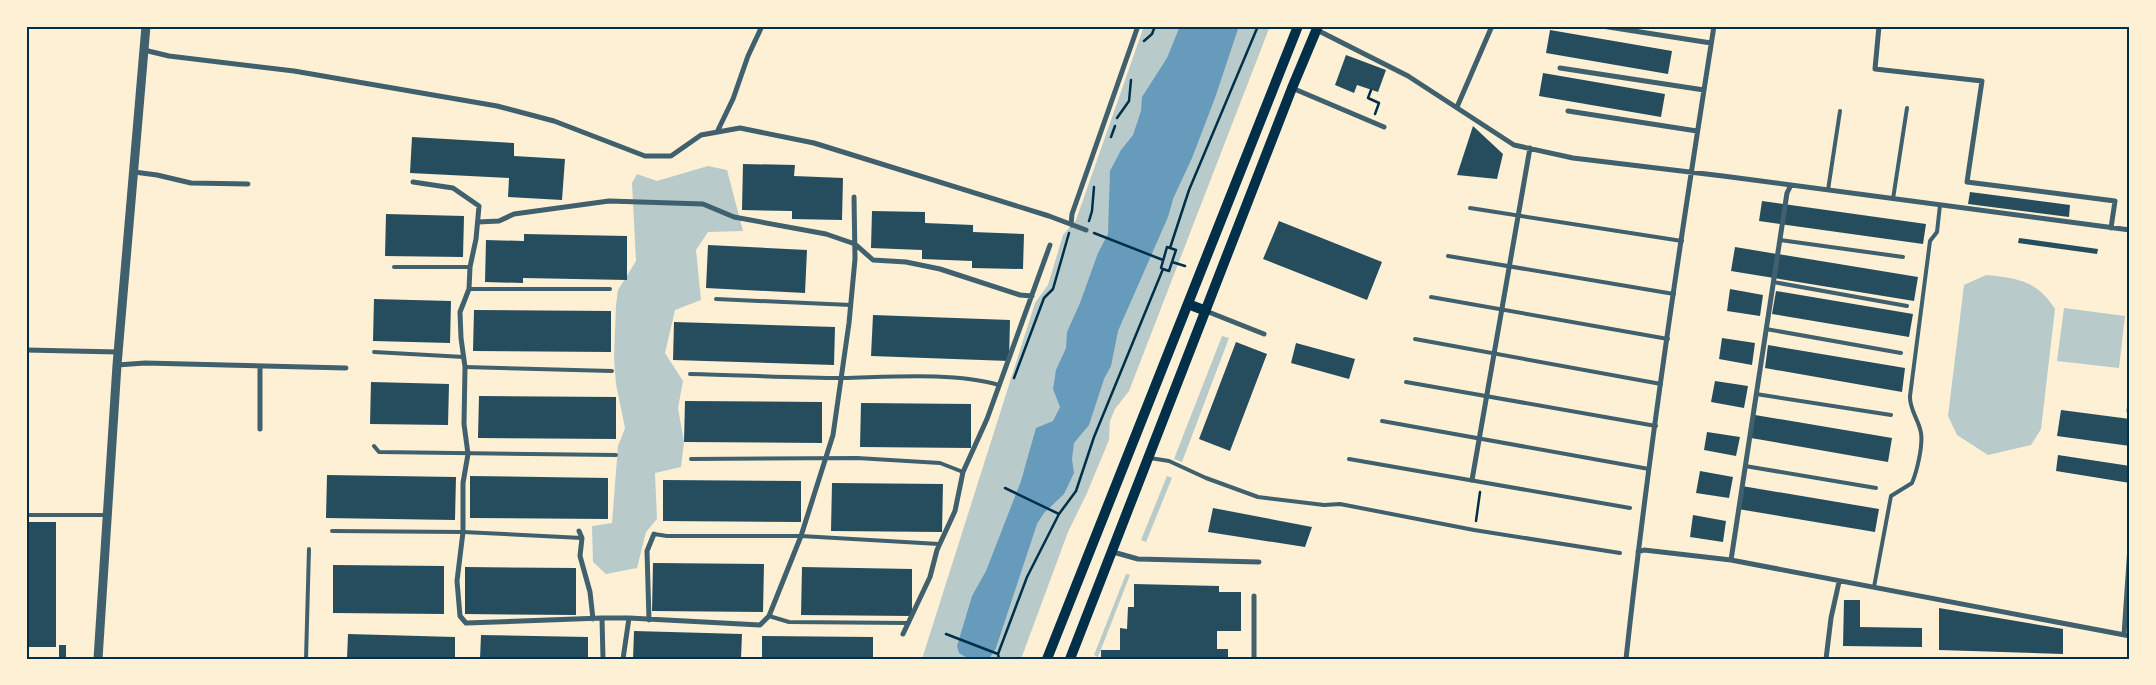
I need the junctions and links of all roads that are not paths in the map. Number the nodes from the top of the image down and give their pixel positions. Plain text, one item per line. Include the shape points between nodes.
1 (146, 26) edge
2 (762, 26) edge
3 (1138, 26) edge
4 (1298, 26) edge
5 (1492, 26) edge
6 (1602, 26) edge
7 (1714, 26) edge
8 (1879, 26) edge
9 (1317, 28) edge
10 (1711, 43) junction
11 (144, 50) junction
12 (1560, 68) dead end
13 (1292, 88) junction
14 (1704, 90) junction
15 (1457, 107) junction
16 (1907, 108) dead end
17 (1568, 111) dead end
18 (1840, 111) dead end
19 (1384, 127) dead end
20 (718, 130) junction
21 (1697, 131) junction
22 (1530, 148) junction
23 (134, 172) junction
24 (1691, 172) junction
25 (413, 182) dead end
26 (248, 184) dead end
27 (1791, 185) junction
28 (1828, 190) junction
29 (854, 197) dead end
30 (1893, 199) junction
31 (1940, 205) junction
32 (1470, 208) dead end
33 (1518, 216) junction
34 (478, 222) junction
35 (1071, 225) junction
36 (2111, 228) junction
37 (1086, 230) road end
38 (2130, 230) edge
39 (1780, 240) junction
40 (1682, 241) junction
41 (855, 244) junction
42 (1050, 245) dead end
43 (1448, 256) dead end
44 (1903, 257) dead end
45 (1509, 266) junction
46 (394, 267) dead end
47 (470, 267) junction
48 (1773, 282) junction
49 (469, 289) junction
50 (610, 289) dead end
51 (1674, 294) junction
52 (1032, 296) dead end
53 (1431, 298) dead end
54 (716, 299) dead end
55 (1188, 304) junction
56 (851, 305) junction
57 (1907, 306) dead end
58 (1502, 310) junction
59 (1206, 311) junction
60 (1766, 330) junction
61 (1264, 334) dead end
62 (1415, 339) dead end
63 (1668, 339) junction
64 (26, 350) edge
65 (118, 352) junction
66 (374, 352) dead end
67 (1902, 353) dead end
68 (1494, 354) junction
69 (464, 357) junction
70 (117, 365) junction
71 (260, 367) junction
72 (465, 367) junction
73 (346, 368) dead end
74 (612, 371) dead end
75 (690, 374) dead end
76 (842, 378) junction
77 (1406, 382) dead end
78 (1662, 384) junction
79 (999, 385) junction
80 (1756, 394) junction
81 (1487, 396) junction
82 (2130, 402) edge
83 (2129, 411) edge
84 (1891, 415) dead end
85 (1382, 421) dead end
86 (1656, 426) junction
87 (260, 429) dead end
88 (1480, 439) junction
89 (374, 446) dead end
90 (468, 454) junction
91 (616, 456) dead end
92 (1150, 458) junction
93 (690, 459) dead end
94 (826, 459) junction
95 (1349, 459) dead end
96 (1745, 466) junction
97 (1649, 469) junction
98 (964, 472) junction
99 (1472, 480) junction
100 (1876, 488) dead end
101 (1630, 508) dead end
102 (26, 515) edge
103 (107, 515) junction
104 (332, 531) dead end
105 (580, 531) dead end
106 (463, 532) junction
107 (654, 534) joint
108 (801, 536) junction
109 (582, 538) junction
110 (939, 544) junction
111 (2130, 547) edge
112 (309, 549) dead end
113 (1113, 552) junction
114 (1638, 552) junction
115 (1620, 553) dead end
116 (1731, 560) junction
117 (1259, 562) dead end
118 (2129, 565) edge
119 (1839, 582) junction
120 (1874, 587) junction
121 (1254, 596) dead end
122 (769, 616) junction
123 (602, 618) junction
124 (628, 618) junction
125 (593, 619) junction
126 (649, 620) junction
127 (908, 623) junction
128 (903, 634) dead end
129 (2127, 636) edge
130 (98, 659) edge
131 (306, 659) edge
132 (603, 659) edge
133 (624, 659) edge
134 (1047, 659) edge
135 (1070, 659) edge
136 (1254, 659) edge
137 (1626, 659) edge
138 (1826, 659) edge

1 - 11 street
2 - 20 street via 734,99
3 - 35 street
4 - 55 main road
5 - 15 street
6 - 10 street
7 - 10 street
8 - 36 street via 1875,69 1982,81 1967,182 2115,201
9 - 13 main road
9 - 15 street via 1408,76
10 - 14 street
11 - 20 street via 497,106 554,121 645,156 671,156 701,135
11 - 23 street
12 - 14 street
13 - 19 street
13 - 59 main road
14 - 21 street
15 - 22 street via 1514,145
16 - 30 lane
17 - 21 street
18 - 28 lane
20 - 35 street via 740,128 814,143
21 - 24 street
22 - 24 street via 1573,158
22 - 33 street
23 - 26 street via 192,183
23 - 65 street
24 - 27 street
24 - 40 street
25 - 34 street via 453,188 466,196 478,206
27 - 28 street
27 - 39 street
28 - 30 street
29 - 41 street
30 - 31 street
31 - 36 street
31 - 120 lane via 1937,232 1930,241 1910,396 1921,434 1917,471 1912,484 1891,496
32 - 33 lane
33 - 40 lane
33 - 45 street
34 - 41 street via 609,201 703,204 734,217 826,234
34 - 47 street
35 - 37 street
36 - 38 street
39 - 44 lane
39 - 48 street
40 - 51 street
41 - 52 street via 873,260 940,269
41 - 56 street
42 - 79 street
43 - 45 lane
45 - 51 lane
45 - 58 street
46 - 47 lane
47 - 49 street
48 - 57 lane
48 - 60 street
49 - 50 lane
49 - 69 street via 460,312
51 - 63 street
53 - 58 lane
54 - 56 lane
55 - 59 main road
55 - 134 main road
56 - 76 street
58 - 63 lane
58 - 68 street
59 - 61 street
59 - 92 main road
60 - 67 lane
60 - 80 street
62 - 68 lane
63 - 78 street
64 - 65 street
65 - 70 street
66 - 69 lane
68 - 78 lane
68 - 81 street
69 - 72 street
70 - 71 street
70 - 103 street
71 - 73 street
71 - 87 street
72 - 74 lane
72 - 90 street via 464,424
75 - 76 lane
76 - 79 lane via 901,376 982,380
76 - 94 street
77 - 81 lane
78 - 86 street
79 - 98 street
80 - 84 lane
80 - 96 street
81 - 86 lane
81 - 88 street
82 - 83 street
85 - 88 lane
86 - 97 street
88 - 97 lane
88 - 99 street
89 - 90 lane via 379,452
90 - 91 lane
90 - 106 street via 463,483
92 - 113 main road
92 - 115 lane via 1168,461 1258,497 1340,504 1474,530
93 - 94 lane
94 - 98 lane via 940,463
94 - 108 street
95 - 99 lane
96 - 100 lane
96 - 116 street
97 - 114 street
98 - 110 street via 955,511
99 - 101 lane
102 - 103 lane
103 - 130 street
104 - 106 lane
105 - 109 street
106 - 109 lane
106 - 125 street via 457,581 460,616 466,622
107 - 108 lane
107 - 126 street via 647,551
108 - 110 lane
108 - 122 street
109 - 125 street via 580,556 590,592
110 - 127 street via 930,577
111 - 118 street
112 - 131 lane
113 - 117 street via 1138,559
113 - 135 main road
114 - 116 street via 1644,550
114 - 137 street
116 - 119 street
118 - 129 street
119 - 120 street
119 - 138 street
120 - 129 street
121 - 136 street
122 - 126 street via 760,625
122 - 127 lane via 789,622
123 - 124 street
123 - 125 street
123 - 132 street
124 - 126 street
124 - 133 street
127 - 128 street

